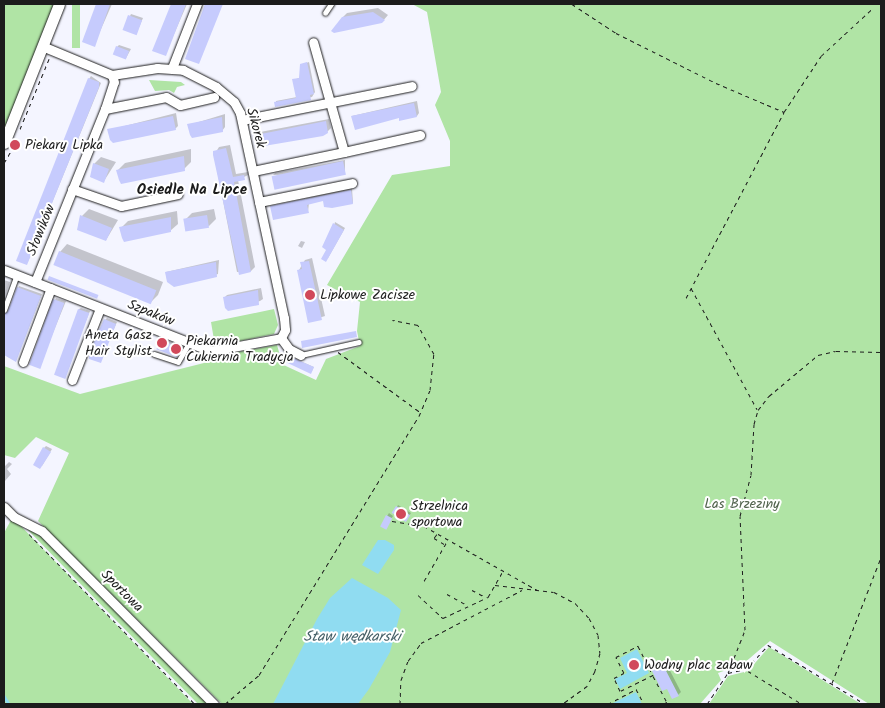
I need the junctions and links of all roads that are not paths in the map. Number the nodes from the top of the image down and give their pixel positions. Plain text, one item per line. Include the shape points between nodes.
1 (59, 4) edge
2 (197, 4) edge
3 (331, 4) edge
4 (325, 13) dead end
5 (313, 42) dead end
6 (42, 46) junction
7 (172, 68) junction
8 (112, 75) junction
9 (412, 86) dead end
10 (214, 97) dead end
11 (331, 102) junction
12 (105, 108) junction
13 (242, 120) junction
14 (420, 135) dead end
15 (4, 143) edge
16 (344, 152) junction
17 (252, 171) junction
18 (352, 183) dead end
19 (72, 189) junction
20 (178, 194) dead end
21 (259, 202) junction
22 (4, 270) edge
23 (17, 275) junction
24 (35, 282) junction
25 (50, 288) junction
26 (100, 308) junction
27 (4, 310) edge
28 (281, 338) junction
29 (359, 342) dead end
30 (189, 343) junction
31 (154, 354) dead end
32 (301, 355) joint
33 (23, 362) dead end
34 (72, 380) dead end
35 (4, 507) edge
36 (214, 704) edge

1 - 6 street
2 - 7 street
3 - 4 lane
5 - 11 street
6 - 8 street, Sikorek
6 - 15 street
7 - 8 street, Sikorek
7 - 13 street, Sikorek via 204,80 226,94 239,108
8 - 12 street, Słowików via 114,82
9 - 11 street
10 - 12 street via 180,105 166,97
11 - 13 street
11 - 16 street
12 - 19 street, Słowików
13 - 17 street, Sikorek
14 - 16 street
16 - 17 street
17 - 21 street, Sikorek
18 - 21 street
19 - 20 street via 120,206
19 - 24 street, Słowików
21 - 28 street, Sikorek via 286,330
22 - 23 street, Szpaków
23 - 24 street, Szpaków
23 - 27 lane
24 - 25 street, Szpaków
25 - 26 street, Szpaków
25 - 33 street
26 - 30 street, Szpaków
26 - 34 street
28 - 30 street, Szpaków via 217,352
28 - 32 street via 289,349
29 - 32 lane
30 - 31 lane via 178,362
35 - 36 street, Sportowa via 42,531

